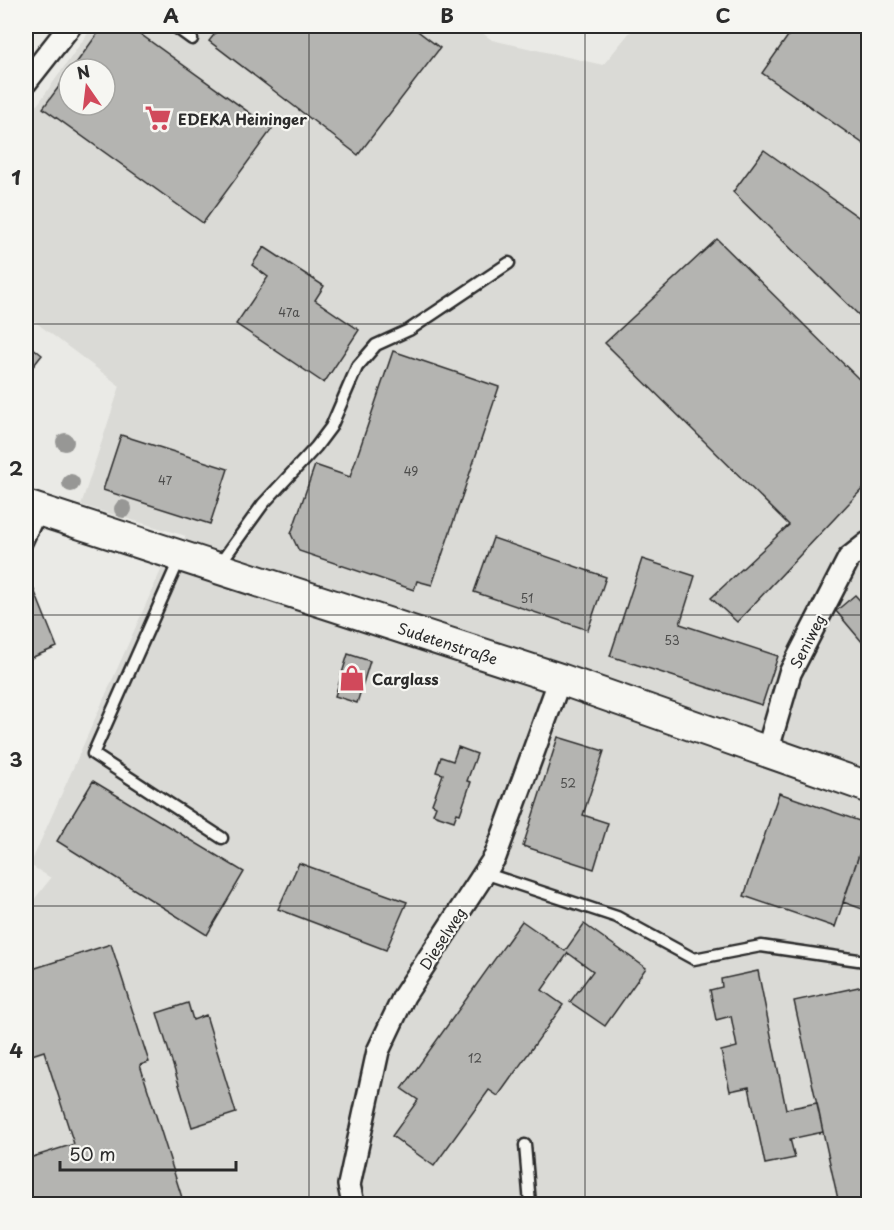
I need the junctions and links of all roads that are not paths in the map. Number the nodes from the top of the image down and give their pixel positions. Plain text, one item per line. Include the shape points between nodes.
1 (70, 26) edge
2 (174, 26) edge
3 (192, 39) dead end
4 (26, 82) edge
5 (509, 262) dead end
6 (33, 508) edge
7 (868, 543) edge
8 (26, 544) edge
9 (182, 555) junction
10 (217, 567) junction
11 (560, 679) junction
12 (767, 752) junction
13 (868, 787) edge
14 (222, 838) dead end
15 (484, 873) junction
16 (865, 961) dead end
17 (525, 1145) dead end
18 (353, 1204) edge
19 (530, 1204) edge

1 - 4 street
2 - 3 lane
5 - 10 lane via 409,330 376,345 357,367 331,427 263,504
6 - 8 lane
6 - 9 street, Sudetenstraße
7 - 12 street, Seniweg via 849,558 790,673
9 - 10 street, Sudetenstraße
9 - 14 lane via 93,754
10 - 11 street, Sudetenstraße
11 - 12 street, Sudetenstraße
11 - 15 street, Dieselweg via 495,857
12 - 13 street, Sudetenstraße
15 - 16 lane via 617,917 694,959 761,946
15 - 18 street, Dieselweg via 404,996 378,1051 349,1185
17 - 19 lane

